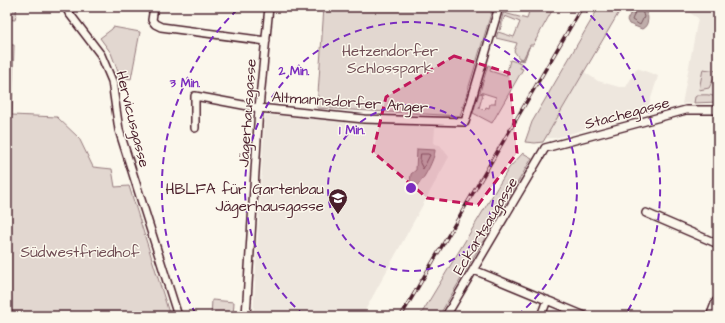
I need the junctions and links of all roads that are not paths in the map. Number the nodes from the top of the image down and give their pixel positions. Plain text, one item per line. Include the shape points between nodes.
1 (66, 7) edge
2 (154, 7) edge
3 (269, 7) edge
4 (499, 7) edge
5 (266, 41) junction
6 (259, 108) junction
7 (718, 110) edge
8 (195, 128) dead end
9 (545, 148) joint
10 (646, 213) dead end
11 (718, 244) edge
12 (474, 270) junction
13 (547, 300) junction
14 (718, 303) edge
15 (178, 316) edge
16 (246, 316) edge
17 (446, 316) edge
18 (541, 316) edge
19 (585, 316) edge
20 (712, 316) edge

1 - 15 street, Hervicusgasse via 101,55 112,81 119,130
2 - 5 street via 152,20 155,24
3 - 5 street, Jägerhausgasse
4 - 6 street, Altmannsdorfer Anger via 465,122 364,118
5 - 6 street, Jägerhausgasse
6 - 8 street, Altmannsdorfer Anger via 195,96
6 - 16 street, Jägerhausgasse
7 - 9 street, Stachegasse via 686,110
9 - 12 street, Eckartsaugasse
10 - 11 street
12 - 13 street
12 - 17 street, Eckartsaugasse
13 - 18 street
13 - 19 street
14 - 20 main road

